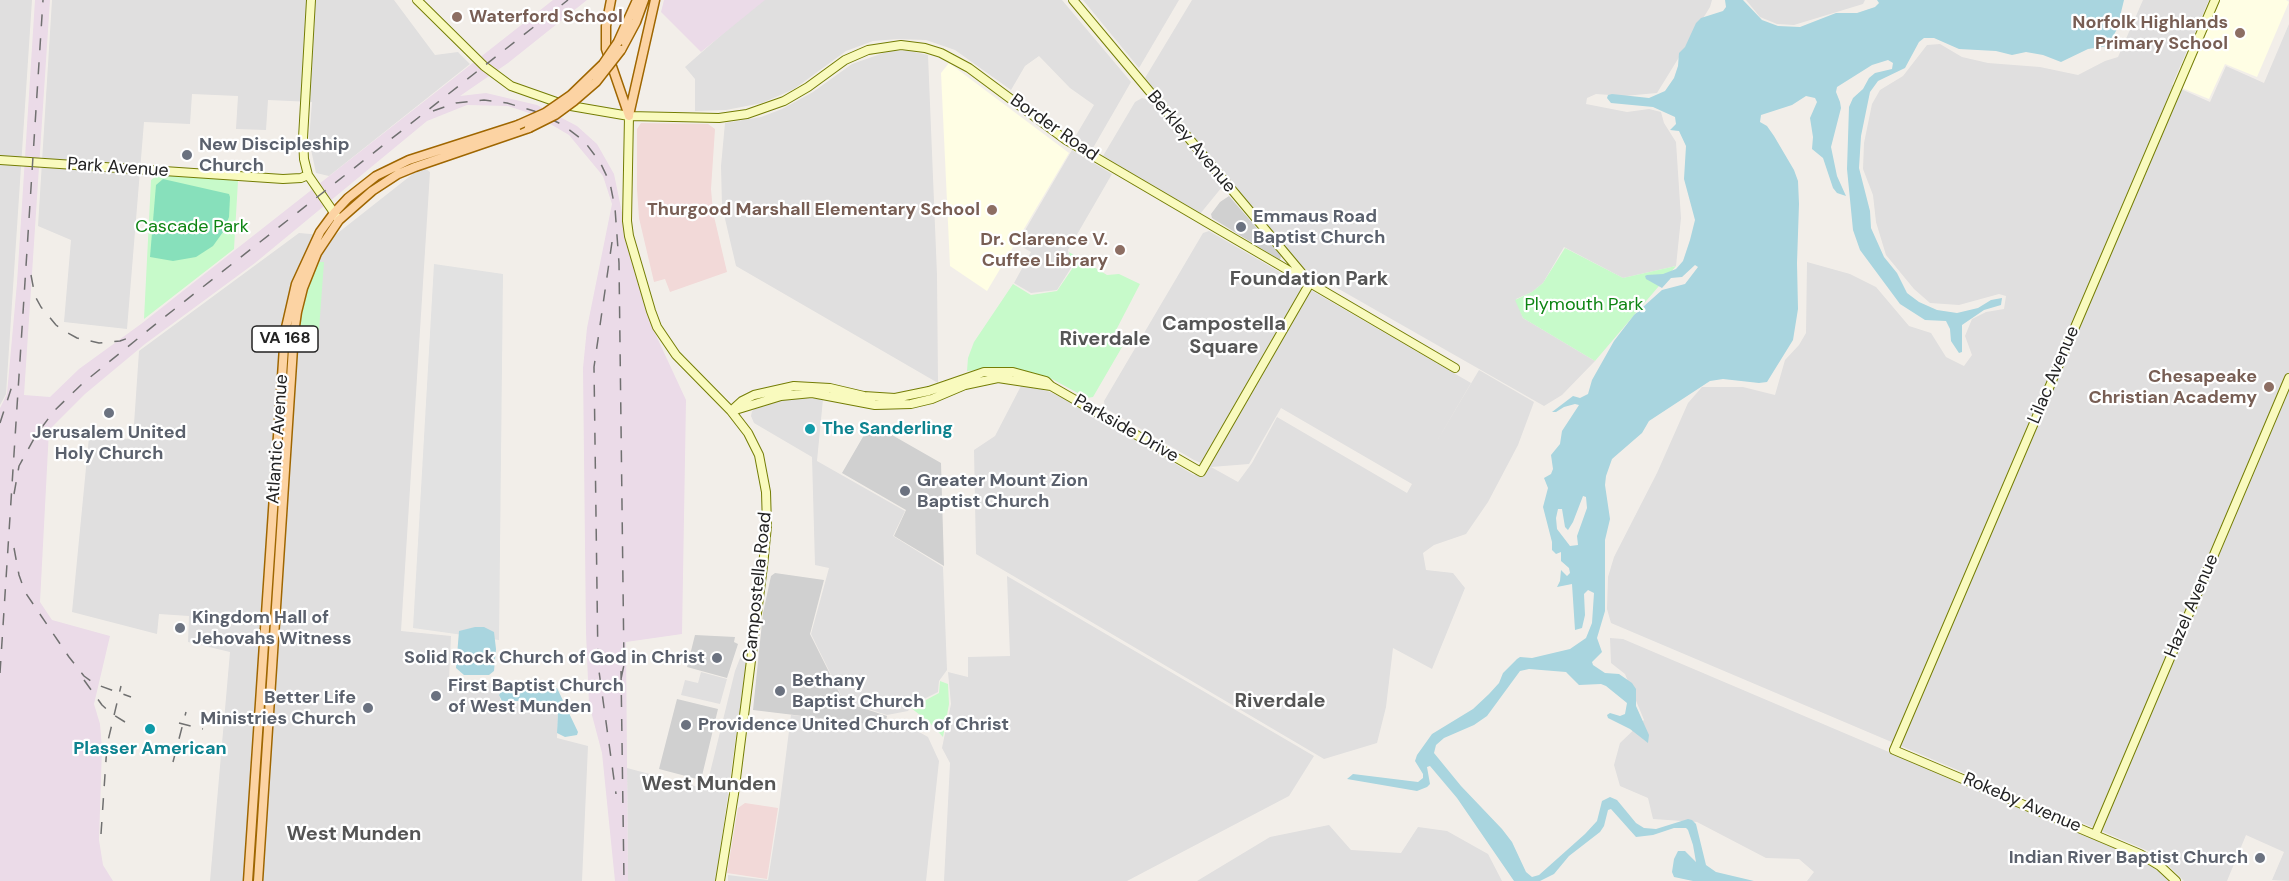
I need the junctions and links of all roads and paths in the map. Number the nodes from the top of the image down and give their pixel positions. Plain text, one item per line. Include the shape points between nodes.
1 (311, 0) edge
2 (417, 0) edge
3 (611, 0) edge
4 (637, 0) edge
5 (644, 0) edge
6 (655, 0) edge
7 (1073, 0) edge
8 (2215, 0) edge
9 (620, 46) junction
10 (629, 116) junction
11 (0, 160) edge
12 (308, 175) junction
13 (336, 216) junction
14 (1288, 258) junction
15 (1281, 266) junction
16 (1310, 283) junction
17 (1455, 368) dead end
18 (2289, 378) edge
19 (731, 411) junction
20 (1894, 750) joint
21 (2095, 835) junction
22 (248, 881) edge
23 (258, 881) edge
24 (720, 881) edge
25 (2176, 881) edge

1 - 12 street via 303,138
2 - 10 street, Border Road via 504,82 565,105
3 - 10 main road via 606,49
4 - 9 main road, Atlantic Avenue / VA 168
5 - 9 main road, Atlantic Avenue / VA 168 via 636,22
6 - 10 main road
7 - 14 street, Berkley Avenue
8 - 20 street, Lilac Avenue
9 - 13 main road, Atlantic Avenue / VA 168, bridge via 571,95 545,113 393,167 361,187
9 - 13 main road, Atlantic Avenue / VA 168, bridge via 596,82 555,115 529,128 398,174
10 - 15 street, Border Road via 719,118 747,114 784,101 845,60 868,50 894,45 926,48 962,63 1066,140
10 - 19 street, Campostella Road via 627,221 651,311 676,355
11 - 12 street, Park Avenue via 283,179
12 - 13 street
13 - 22 main road, Atlantic Avenue / VA 168 via 320,232 300,272 285,332
13 - 23 main road, Atlantic Avenue / VA 168 via 311,268 297,312
14 - 15 street
14 - 16 street, Berkley Avenue
15 - 16 street, Border Road
16 - 17 street, Border Road
16 - 19 street, Parkside Drive via 1201,472 1046,381 1001,372 977,374 895,398 794,386 754,395
18 - 21 street, Hazel Avenue
19 - 24 street, Campostella Road via 759,455 767,526
20 - 21 street, Rokeby Avenue
21 - 25 street, Rokeby Avenue via 2151,860

